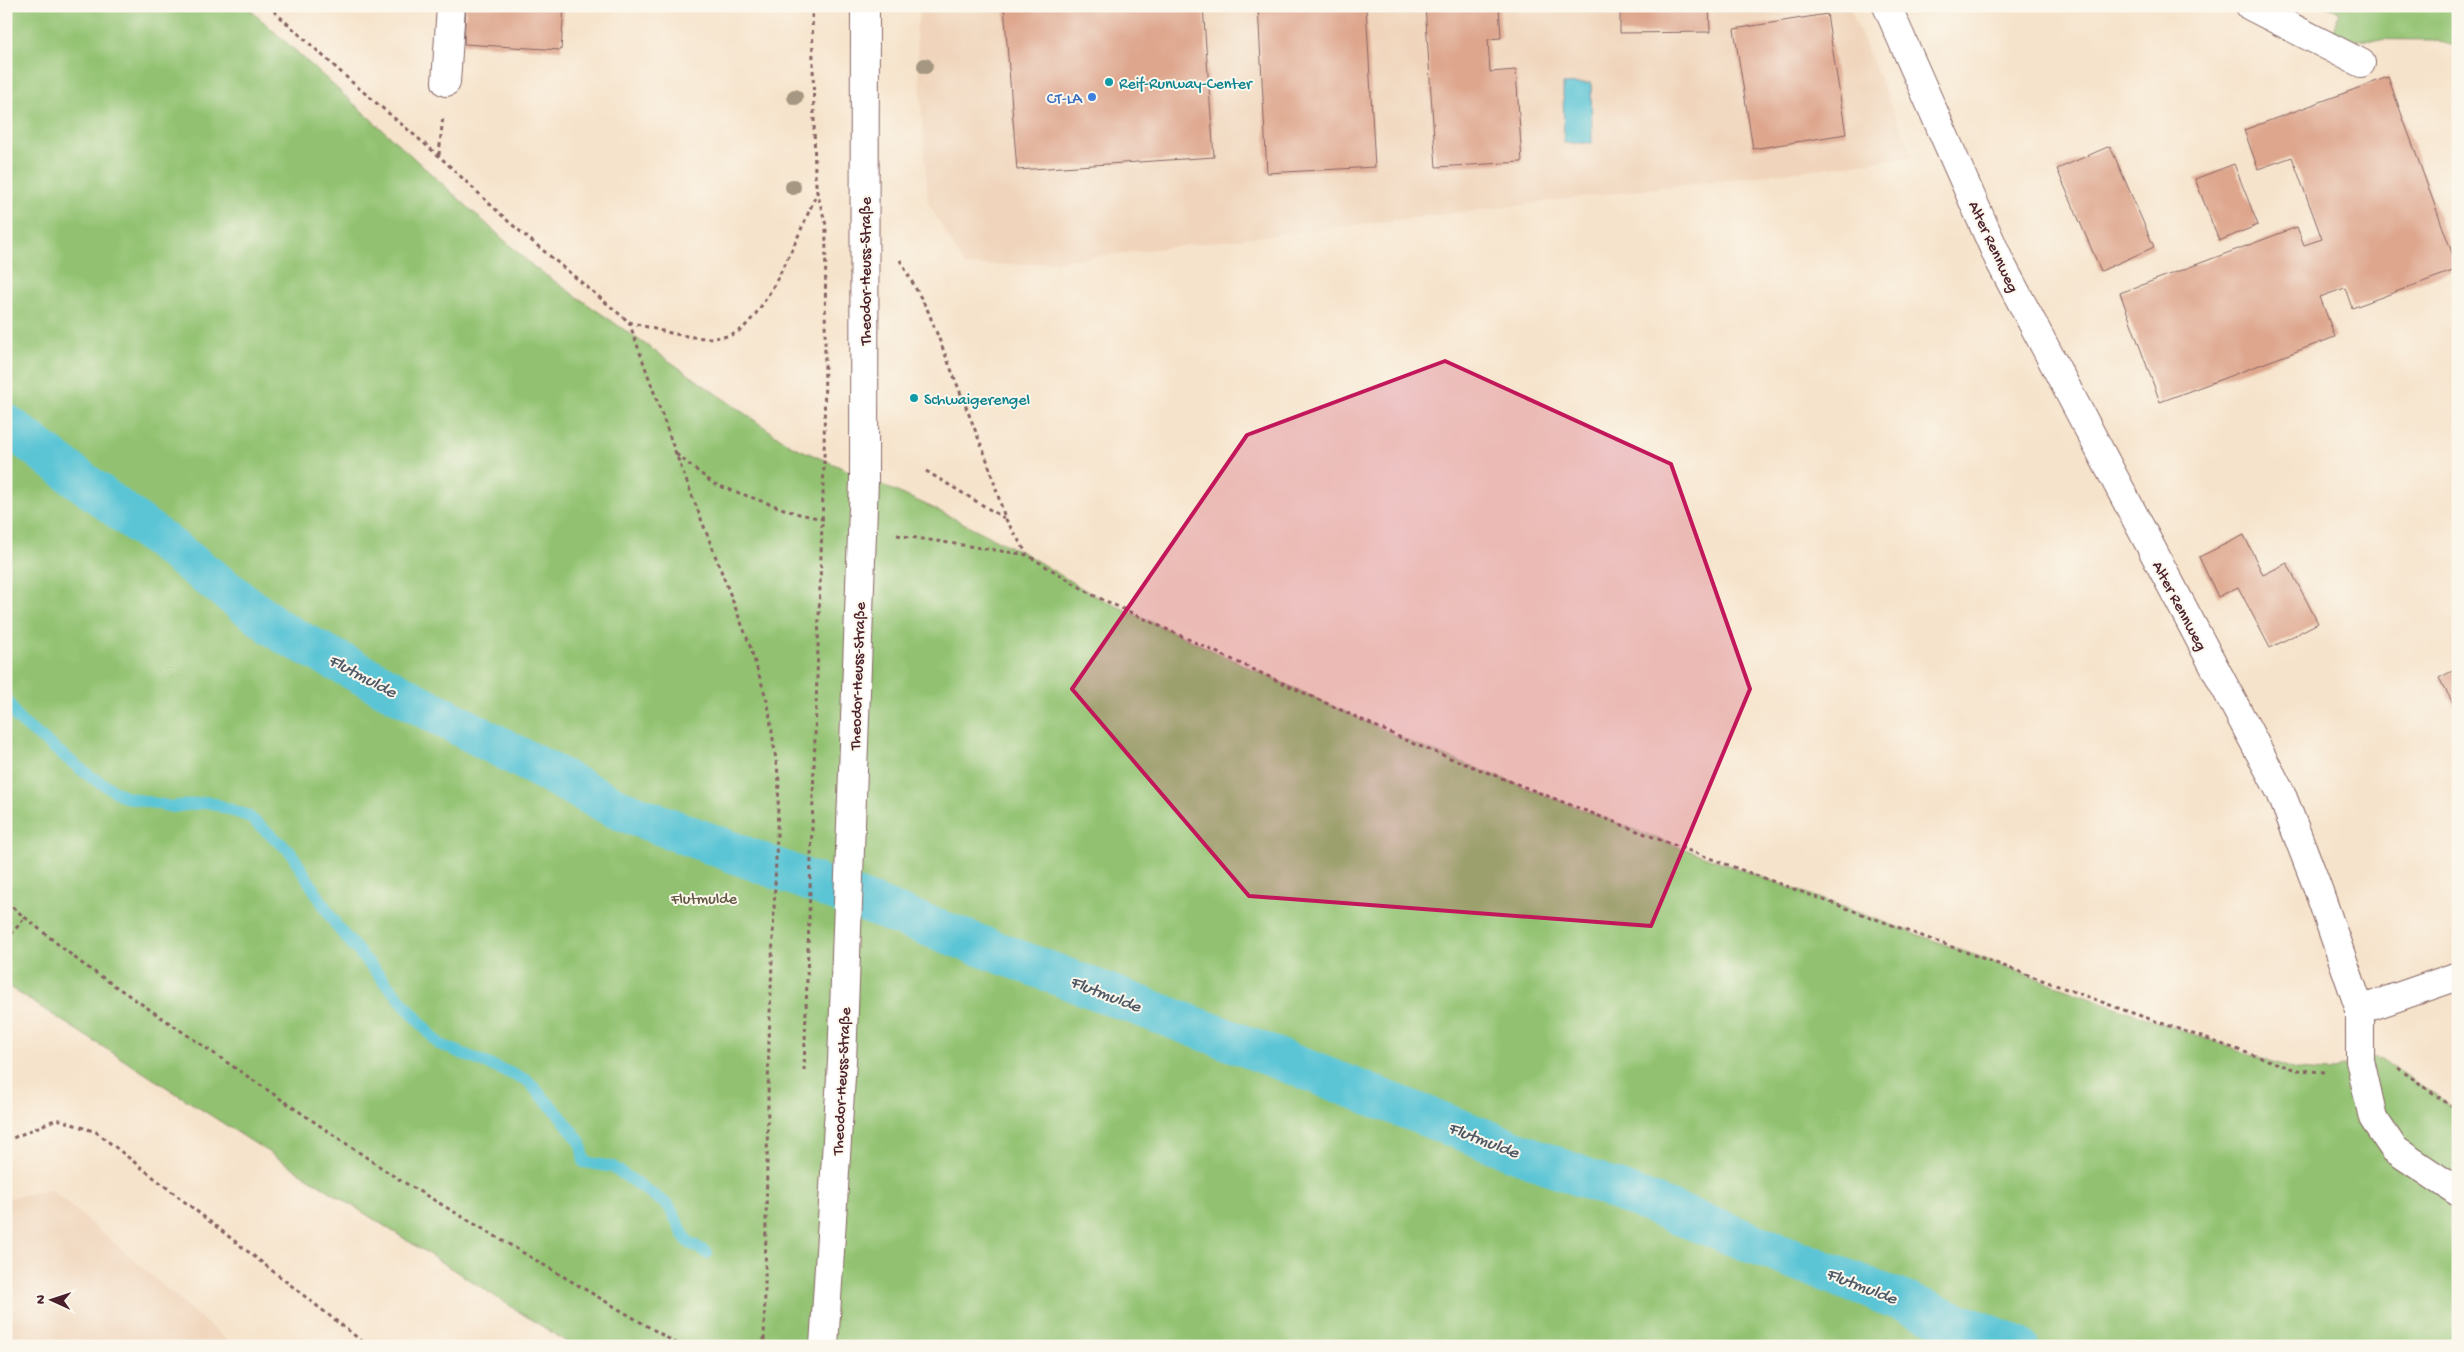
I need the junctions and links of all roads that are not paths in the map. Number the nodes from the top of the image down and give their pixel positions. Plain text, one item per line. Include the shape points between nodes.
1 (451, 6) edge
2 (865, 6) edge
3 (1887, 6) edge
4 (2250, 6) edge
5 (2360, 63) dead end
6 (446, 82) road end
7 (2458, 976) edge
8 (2360, 1010) junction
9 (2458, 1192) edge
10 (824, 1346) edge

1 - 6 street
2 - 10 street, Theodor-Heuss-Straße, bridge via 864,481 842,1061
3 - 8 street, Alter Rennweg via 1999,260 2281,794
4 - 5 street
7 - 8 street
8 - 9 street, Alter Rennweg via 2360,1060 2373,1118 2394,1149

